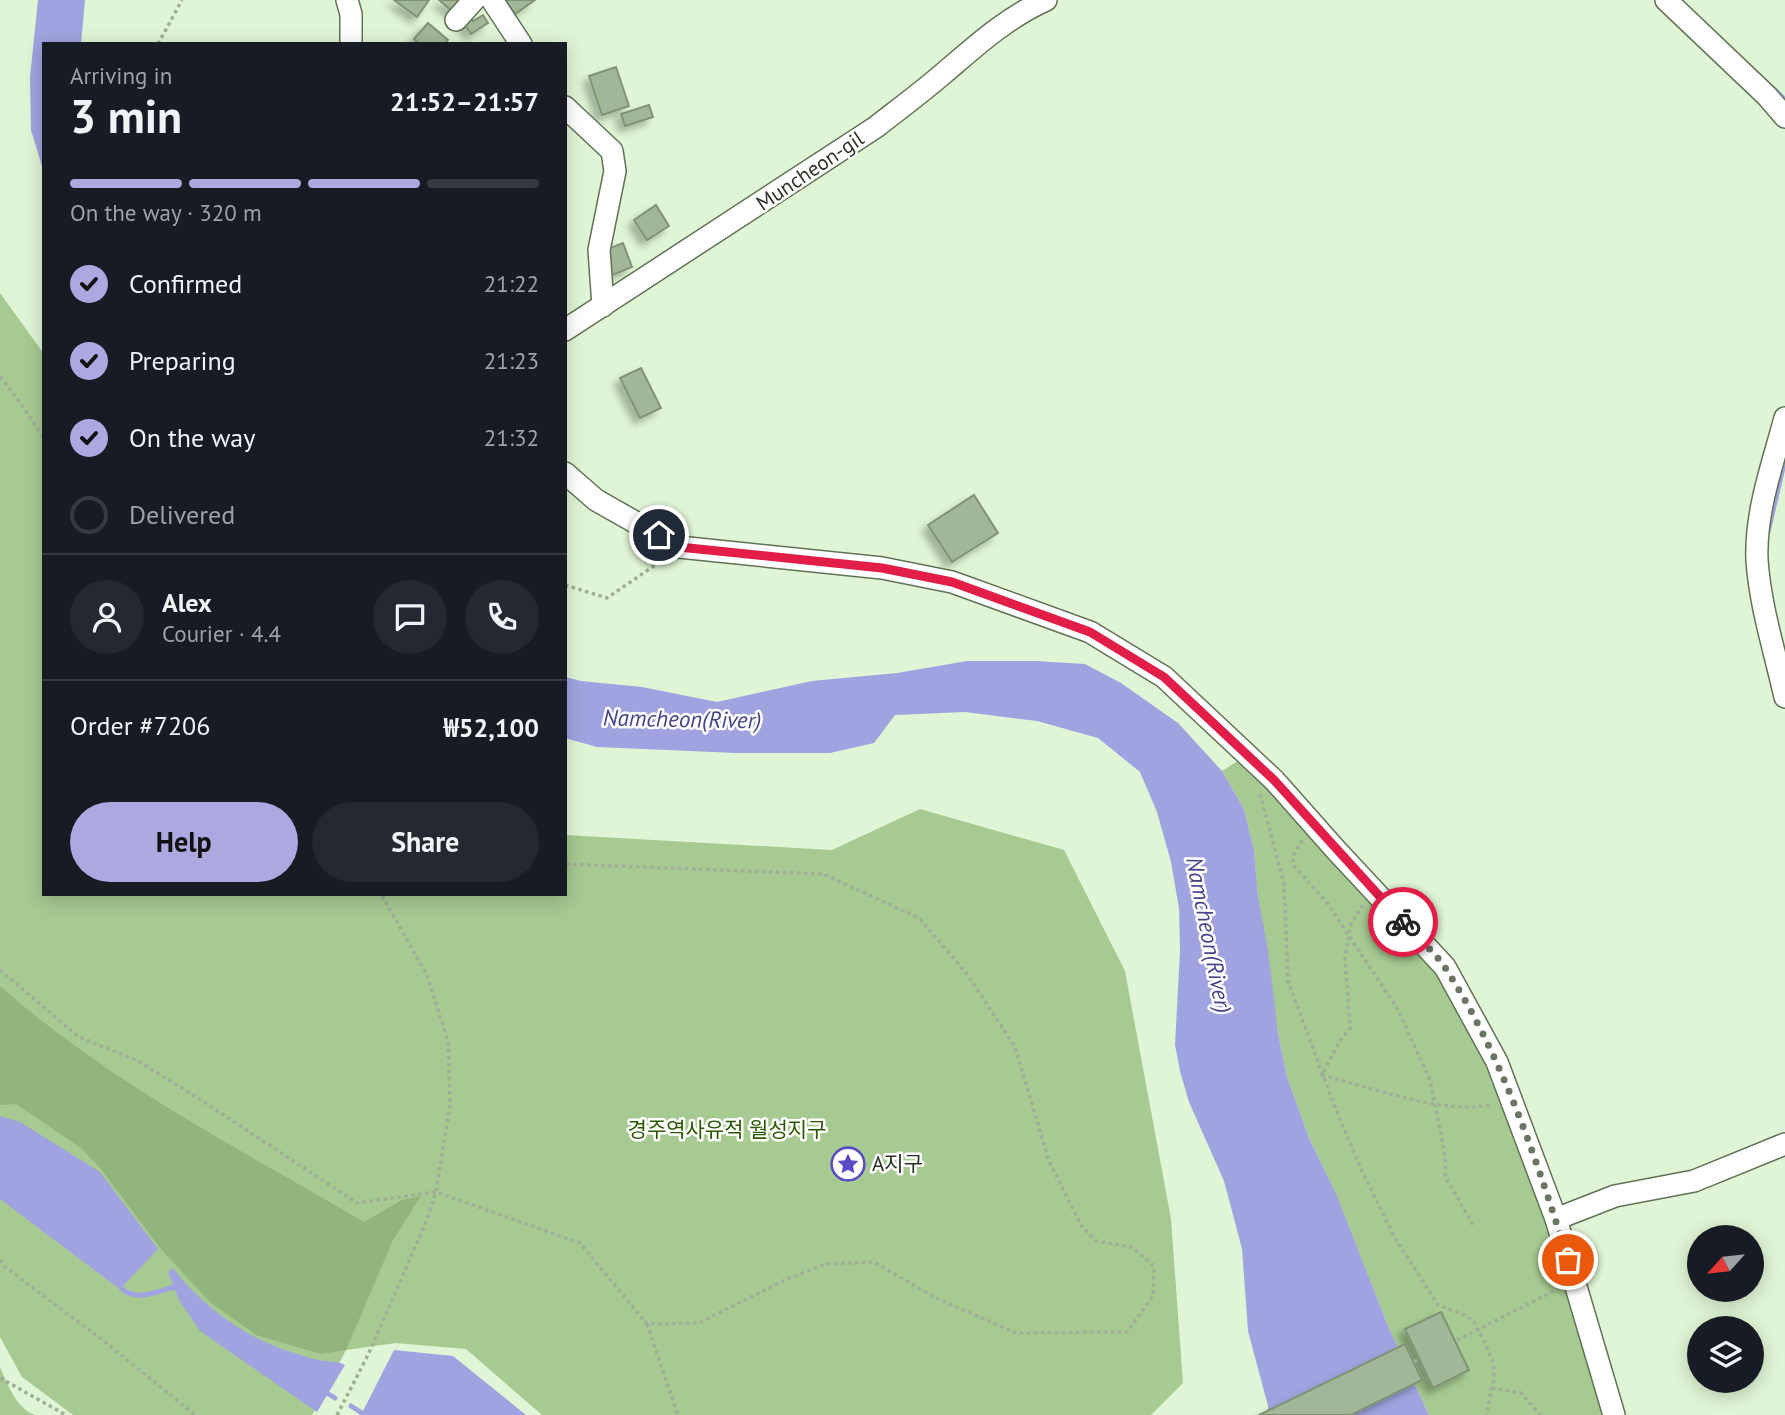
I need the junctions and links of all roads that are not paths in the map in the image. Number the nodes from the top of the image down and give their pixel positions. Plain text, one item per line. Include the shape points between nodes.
1 (347, 0) edge
2 (474, 0) edge
3 (492, 0) edge
4 (1045, 0) edge
5 (1666, 0) edge
6 (457, 20) dead end
7 (352, 42) edge
8 (520, 42) edge
9 (567, 109) edge
10 (1785, 117) edge
11 (603, 306) junction
12 (567, 329) edge
13 (1785, 418) edge
14 (567, 475) edge
15 (1785, 697) edge
16 (1785, 1144) edge
17 (1556, 1219) junction
18 (1614, 1415) edge

1 - 7 street
2 - 6 street
3 - 8 street
4 - 11 street, Muncheon-gil via 1020,11 981,40 876,127
5 - 10 street
9 - 11 street via 612,151 615,171 598,250
11 - 12 street, Muncheon-gil
13 - 15 street via 1763,499 1757,557
14 - 17 street via 597,499 679,547 882,568 952,582 1090,632 1164,677 1274,780 1445,967 1497,1062
16 - 17 street via 1694,1181 1615,1196
17 - 18 street via 1564,1283

